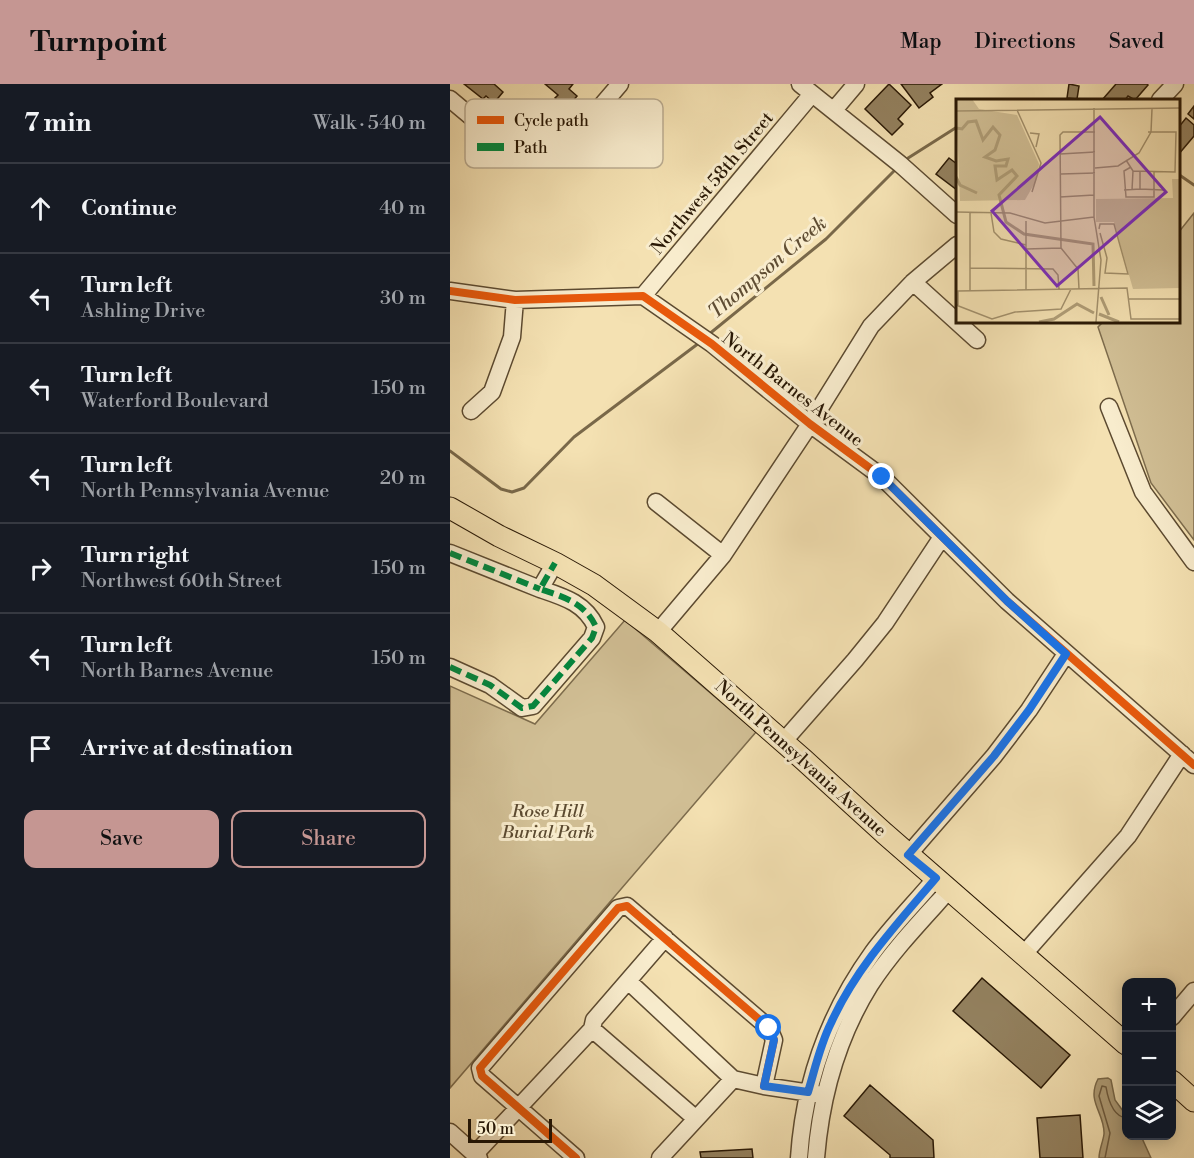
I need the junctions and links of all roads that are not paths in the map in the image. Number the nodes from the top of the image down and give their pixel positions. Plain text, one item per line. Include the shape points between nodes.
1 (620, 84) edge
2 (856, 84) edge
3 (1175, 84) edge
4 (806, 89) edge
5 (450, 99) edge
6 (607, 99) edge
7 (1161, 99) edge
8 (834, 110) junction
9 (465, 112) edge
10 (956, 215) edge
11 (956, 246) edge
12 (913, 282) junction
13 (450, 291) edge
14 (643, 296) junction
15 (515, 300) junction
16 (956, 321) edge
17 (957, 322) edge
18 (977, 340) dead end
19 (1109, 407) dead end
20 (471, 411) dead end
21 (810, 424) junction
22 (656, 502) dead end
23 (450, 508) edge
24 (942, 537) junction
25 (450, 553) edge
26 (723, 555) junction
27 (1194, 562) edge
28 (555, 563) junction
29 (540, 589) junction
30 (658, 632) junction
31 (1066, 654) junction
32 (450, 667) edge
33 (783, 742) junction
34 (1188, 760) edge
35 (908, 855) junction
36 (942, 884) junction
37 (665, 938) junction
38 (1023, 955) junction
39 (628, 981) junction
40 (1194, 991) edge
41 (1176, 1012) edge
42 (592, 1029) junction
43 (1122, 1041) edge
44 (733, 1079) junction
45 (1176, 1085) edge
46 (764, 1086) junction
47 (816, 1094) junction
48 (1194, 1101) edge
49 (518, 1108) junction
50 (695, 1118) junction
51 (450, 1132) edge
52 (477, 1156) edge
53 (576, 1158) edge
54 (660, 1158) edge
55 (799, 1158) edge
56 (816, 1158) edge

1 - 6 street
2 - 8 street
3 - 7 street
4 - 8 street
4 - 14 street, Northwest 58th Street
5 - 9 street
8 - 10 street
11 - 12 street
12 - 16 street
12 - 21 street via 871,326
13 - 15 street
14 - 15 street
14 - 21 street, North Barnes Avenue via 712,345
15 - 20 street via 512,337 492,392
17 - 18 street
19 - 27 street via 1143,492
21 - 24 street, North Barnes Avenue via 882,477
21 - 26 street
22 - 26 street
23 - 28 main road, North Pennsylvania Avenue
24 - 31 street, North Barnes Avenue
24 - 33 street via 885,623
25 - 29 street
26 - 30 street
28 - 29 street
28 - 30 main road, North Pennsylvania Avenue via 594,585
29 - 32 street via 565,597 590,614 596,627 592,638 533,706 522,708 490,685
30 - 33 main road, North Pennsylvania Avenue
31 - 34 street, North Barnes Avenue
31 - 35 street via 994,756
33 - 35 main road, North Pennsylvania Avenue
34 - 38 street via 1128,836
35 - 36 main road, North Pennsylvania Avenue
36 - 38 main road, North Pennsylvania Avenue
36 - 47 street via 874,951 842,1000 822,1045
37 - 39 street
37 - 46 street via 769,1028 774,1040
37 - 49 street via 627,906 618,908 480,1068 482,1076
38 - 43 main road, North Pennsylvania Avenue
39 - 42 street via 594,1020
39 - 44 street
40 - 41 street
42 - 49 street
42 - 50 street
44 - 46 street
44 - 50 street
45 - 48 main road
46 - 47 street
47 - 55 street via 801,1135
47 - 56 street
49 - 52 street
49 - 53 street
50 - 54 street
51 - 52 street

